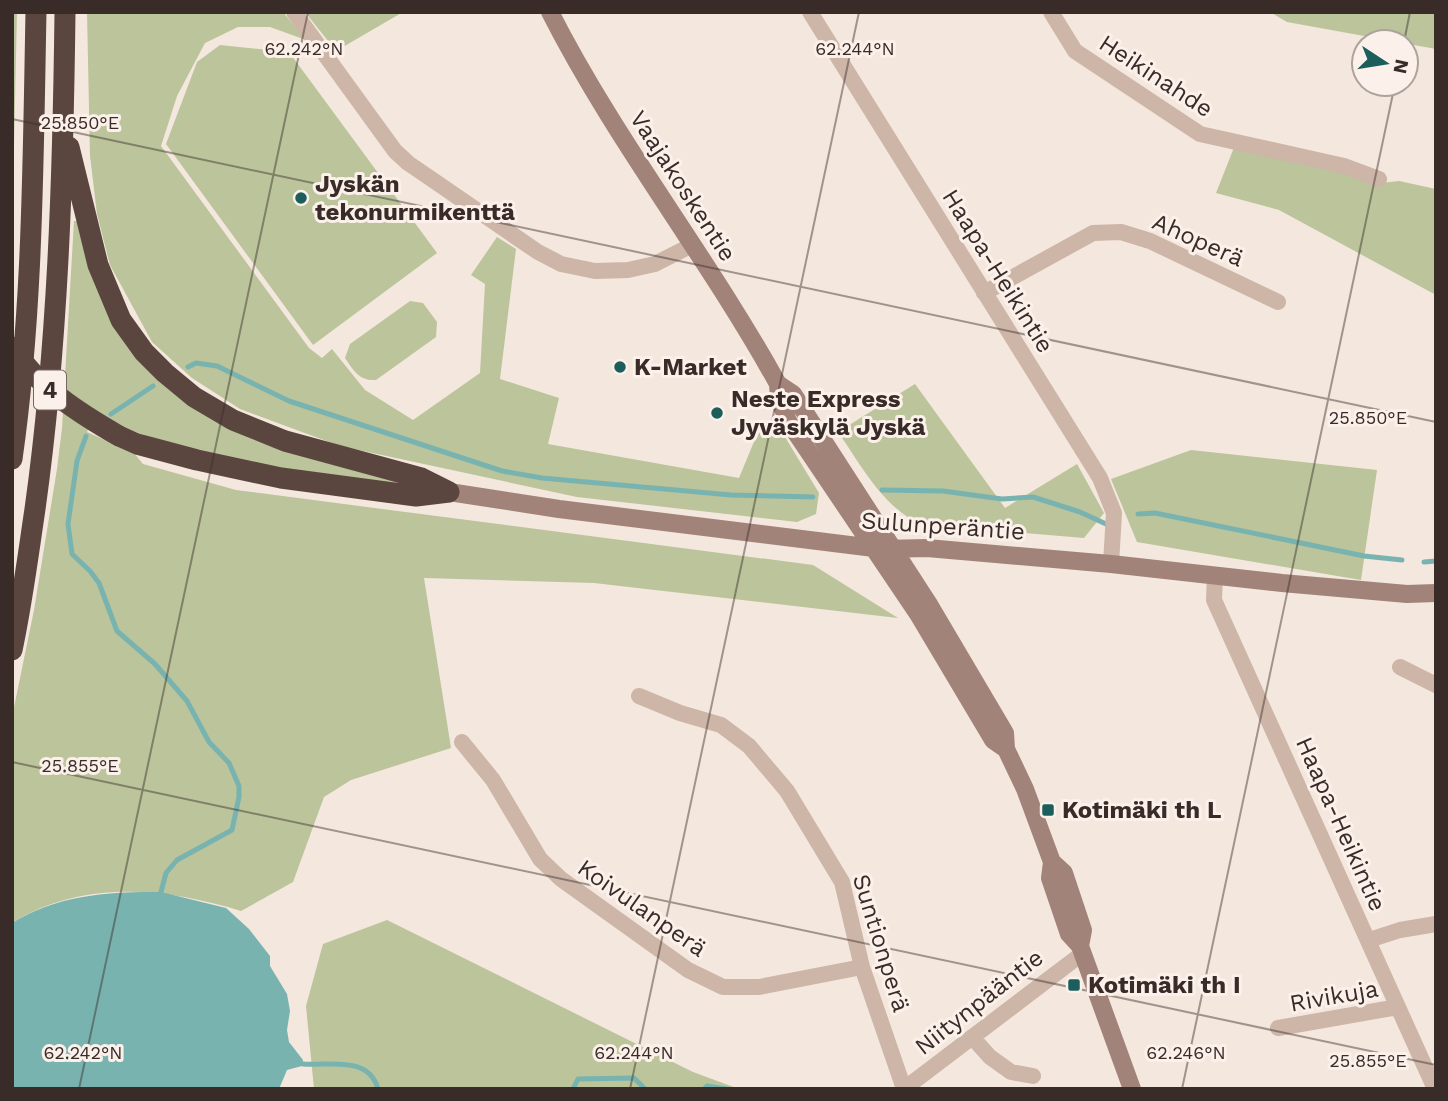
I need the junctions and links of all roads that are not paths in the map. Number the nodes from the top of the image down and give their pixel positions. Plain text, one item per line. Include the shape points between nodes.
1 (36, 12) edge
2 (65, 12) edge
3 (294, 12) edge
4 (550, 12) edge
5 (810, 12) edge
6 (1051, 12) edge
7 (64, 128) junction
8 (1379, 179) dead end
9 (692, 244) junction
10 (984, 293) junction
11 (1278, 302) dead end
12 (12, 347) edge
13 (778, 384) junction
14 (12, 458) edge
15 (449, 492) junction
16 (873, 547) junction
17 (891, 548) junction
18 (1111, 564) junction
19 (1214, 575) junction
20 (1436, 593) edge
21 (12, 650) edge
22 (1400, 667) dead end
23 (1436, 685) edge
24 (639, 696) dead end
25 (462, 741) dead end
26 (1006, 749) junction
27 (1436, 924) edge
28 (1369, 940) junction
29 (1082, 949) junction
30 (862, 967) junction
31 (1398, 1007) junction
32 (1278, 1028) dead end
33 (972, 1037) junction
34 (1033, 1076) dead end
35 (904, 1089) edge
36 (1132, 1089) edge
37 (1435, 1089) edge

1 - 14 highway, 4 via 32,225
2 - 7 highway, 4
3 - 9 street via 401,157 538,252 561,264 596,271 628,270 655,264
4 - 9 main road, Vaajakoskentie via 603,108
5 - 10 street, Haapa-Heikintie
6 - 8 street, Heikinahde via 1075,51 1199,134 1344,166
7 - 15 highway via 102,276 121,320 165,373 233,420 285,441 421,478
7 - 21 highway, 4 via 47,422
9 - 13 main road, Vaajakoskentie
10 - 11 street, Ahoperä via 1093,233 1121,232 1150,241
10 - 18 street, Haapa-Heikintie via 1100,478 1114,513
12 - 15 highway, bridge via 43,384 85,416 137,444 281,478 416,496
13 - 16 main road, Vaajakoskentie via 788,421
13 - 17 main road, Vaajakoskentie via 793,394
15 - 16 main road, Sulunperäntie
16 - 17 main road, Sulunperäntie
16 - 26 main road, Vaajakoskentie via 993,740
17 - 18 main road, Sulunperäntie
17 - 26 main road, Vaajakoskentie via 1005,733
18 - 19 main road, Sulunperäntie
19 - 20 main road, Sulunperäntie via 1378,592
19 - 28 street, Haapa-Heikintie via 1214,600
22 - 23 street
24 - 30 street, Suntionperä via 720,725 749,746 787,791 842,882
25 - 30 street, Koivulanperä via 493,780 540,859 688,970 723,987 759,987
26 - 29 main road, Vaajakoskentie via 1052,862 1050,878 1069,934
27 - 28 street
28 - 31 street, Haapa-Heikintie
29 - 33 street, Niitynpääntie
29 - 36 main road, Vaajakoskentie
30 - 35 street, Suntionperä
31 - 32 street, Rivikuja
31 - 37 street, Haapa-Heikintie
33 - 34 street via 1011,1072
33 - 35 street, Niitynpääntie

